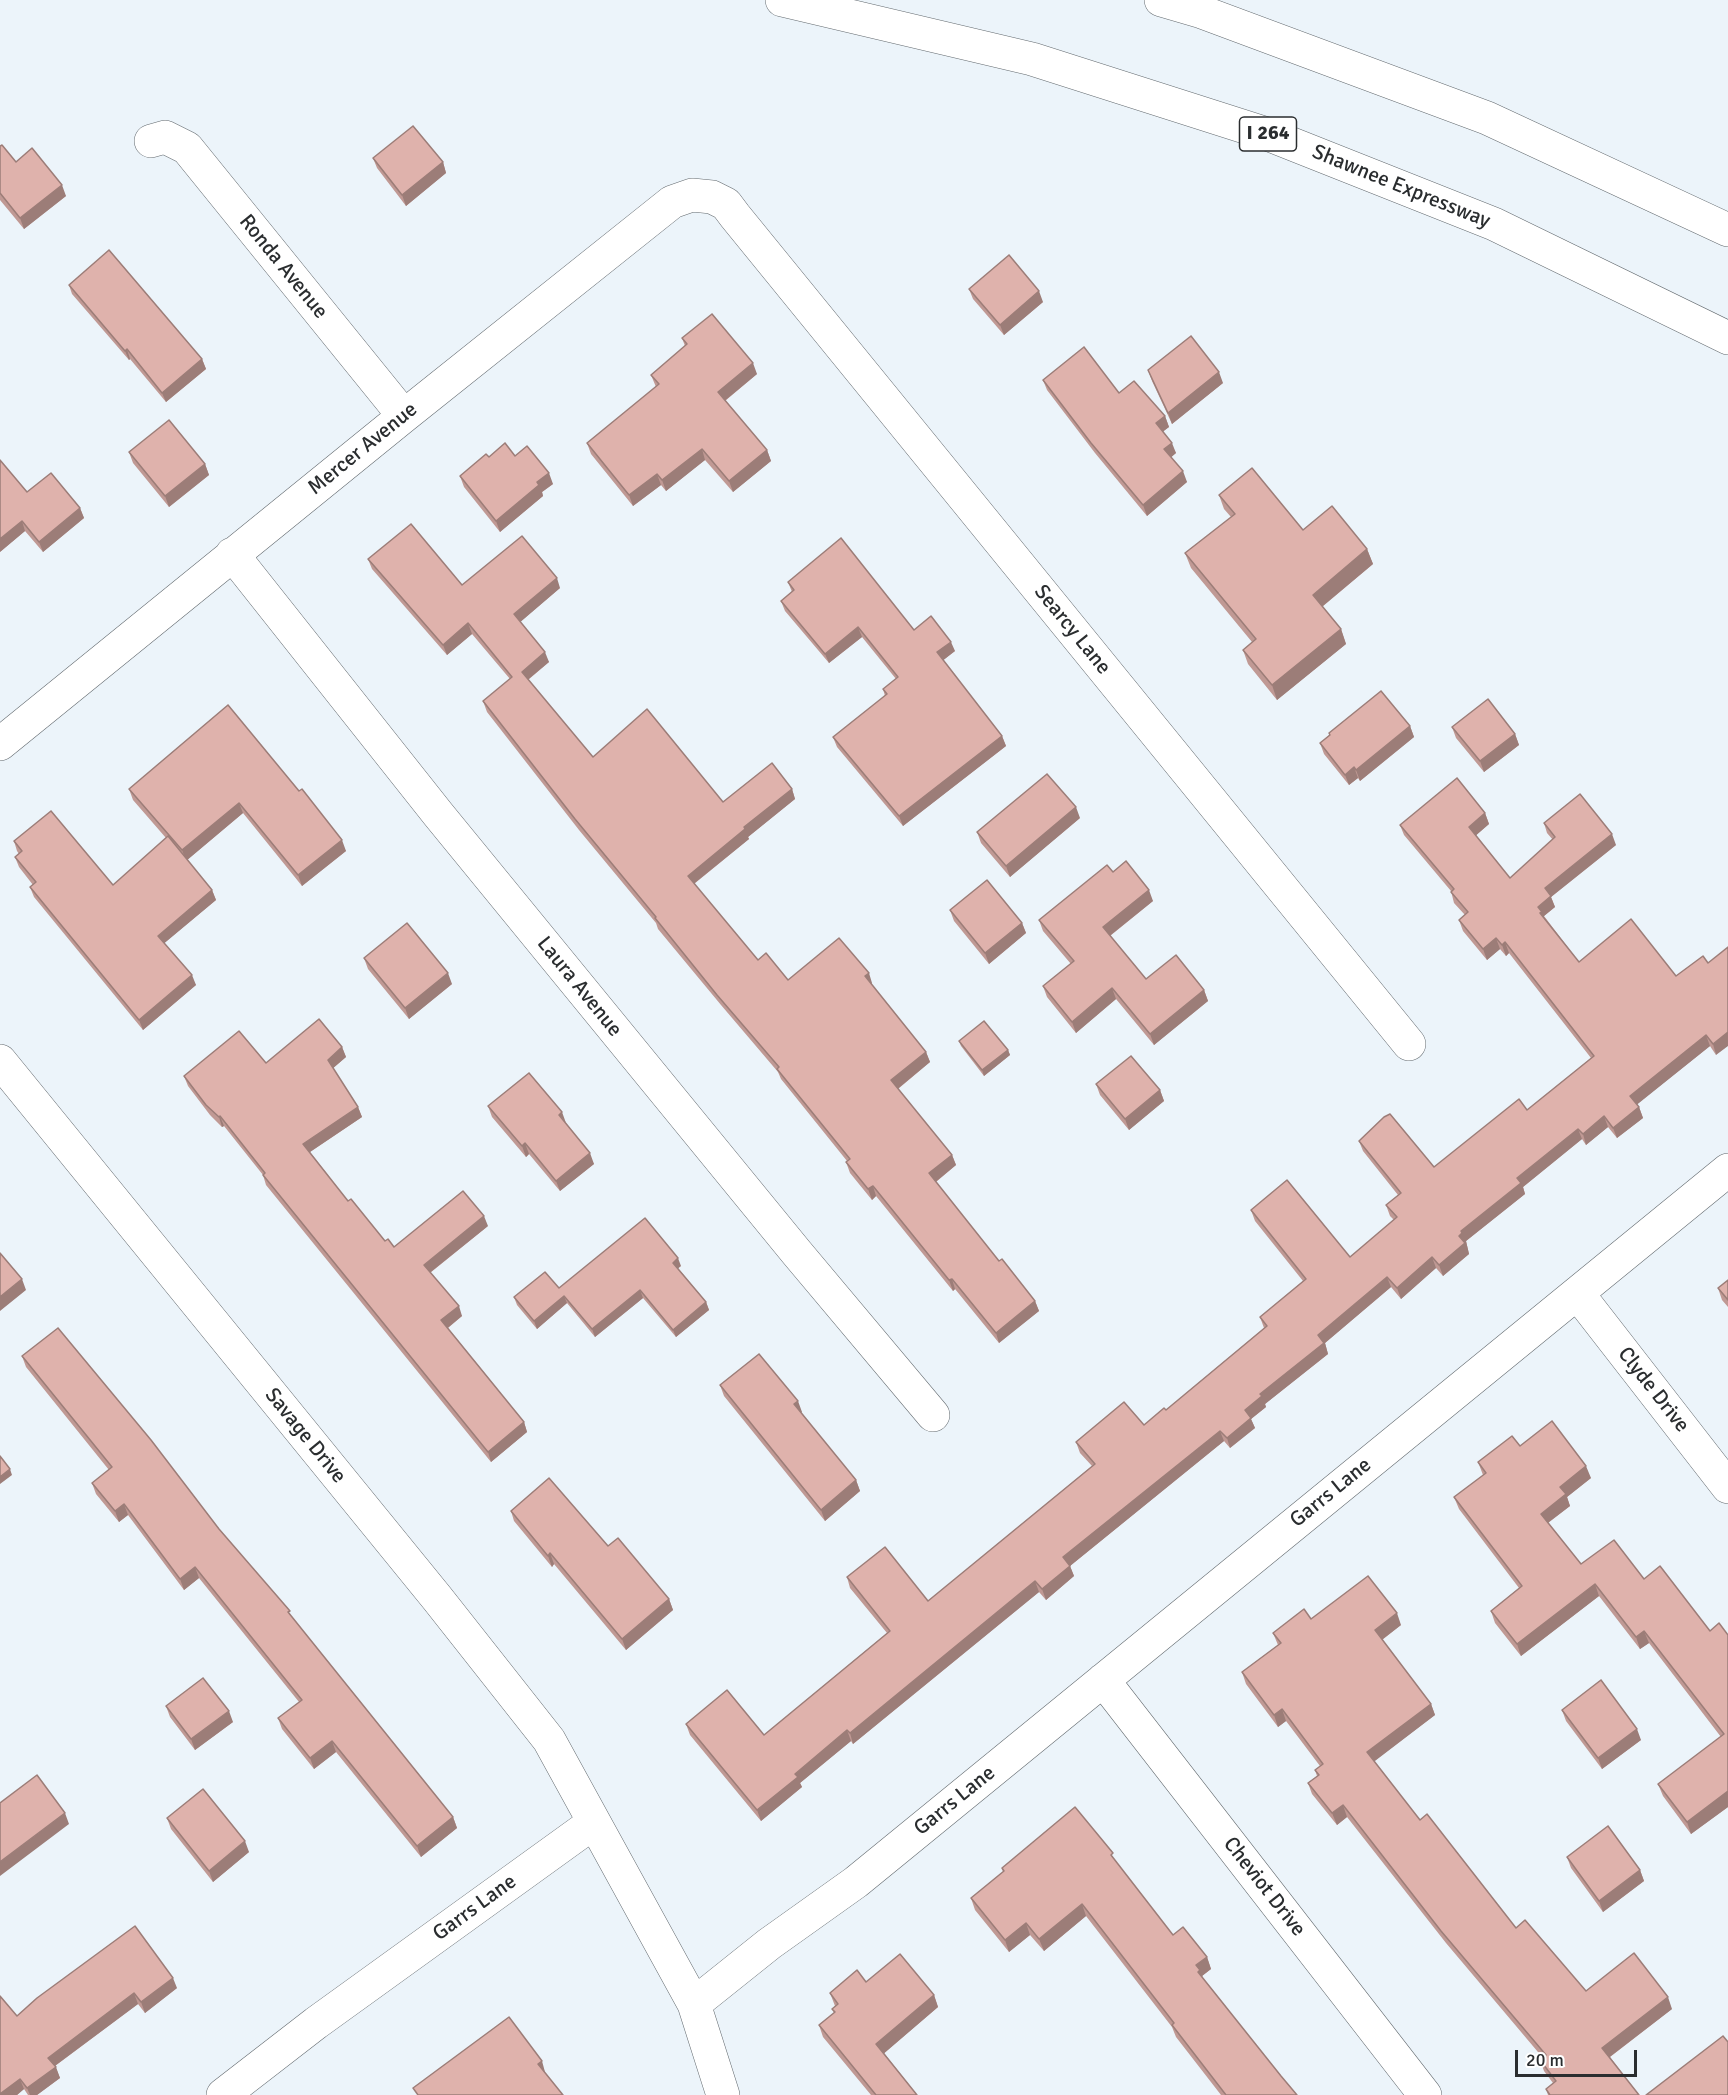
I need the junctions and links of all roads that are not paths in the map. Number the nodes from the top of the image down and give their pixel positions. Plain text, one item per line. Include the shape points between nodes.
1 (782, 0) edge
2 (1161, 0) edge
3 (151, 141) dead end
4 (735, 216) joint
5 (1728, 230) edge
6 (1728, 338) edge
7 (404, 416) junction
8 (232, 554) junction
9 (0, 744) edge
10 (1409, 1044) dead end
11 (0, 1061) edge
12 (1728, 1170) edge
13 (1578, 1294) junction
14 (933, 1415) dead end
15 (1728, 1487) edge
16 (1103, 1680) junction
17 (593, 1823) junction
18 (694, 2004) junction
19 (223, 2095) edge
20 (723, 2095) edge
21 (1425, 2095) edge

1 - 6 main road, Shawnee Expressway / I 264 via 1032,59 1267,134 1494,224
2 - 5 main road via 1487,118
3 - 7 main road, Ronda Avenue via 165,137 187,148
4 - 7 main road, Mercer Avenue via 726,204 712,197 692,195 672,202
4 - 10 main road, Searcy Lane
7 - 8 main road, Mercer Avenue
8 - 9 main road, Mercer Avenue
8 - 14 main road, Laura Avenue via 438,814
11 - 17 main road, Savage Drive via 549,1740
12 - 13 main road, Garrs Lane
13 - 15 main road, Clyde Drive
13 - 16 main road, Garrs Lane
16 - 18 main road, Garrs Lane via 856,1882
16 - 21 main road, Cheviot Drive
17 - 18 main road
17 - 19 main road, Garrs Lane
18 - 20 main road

